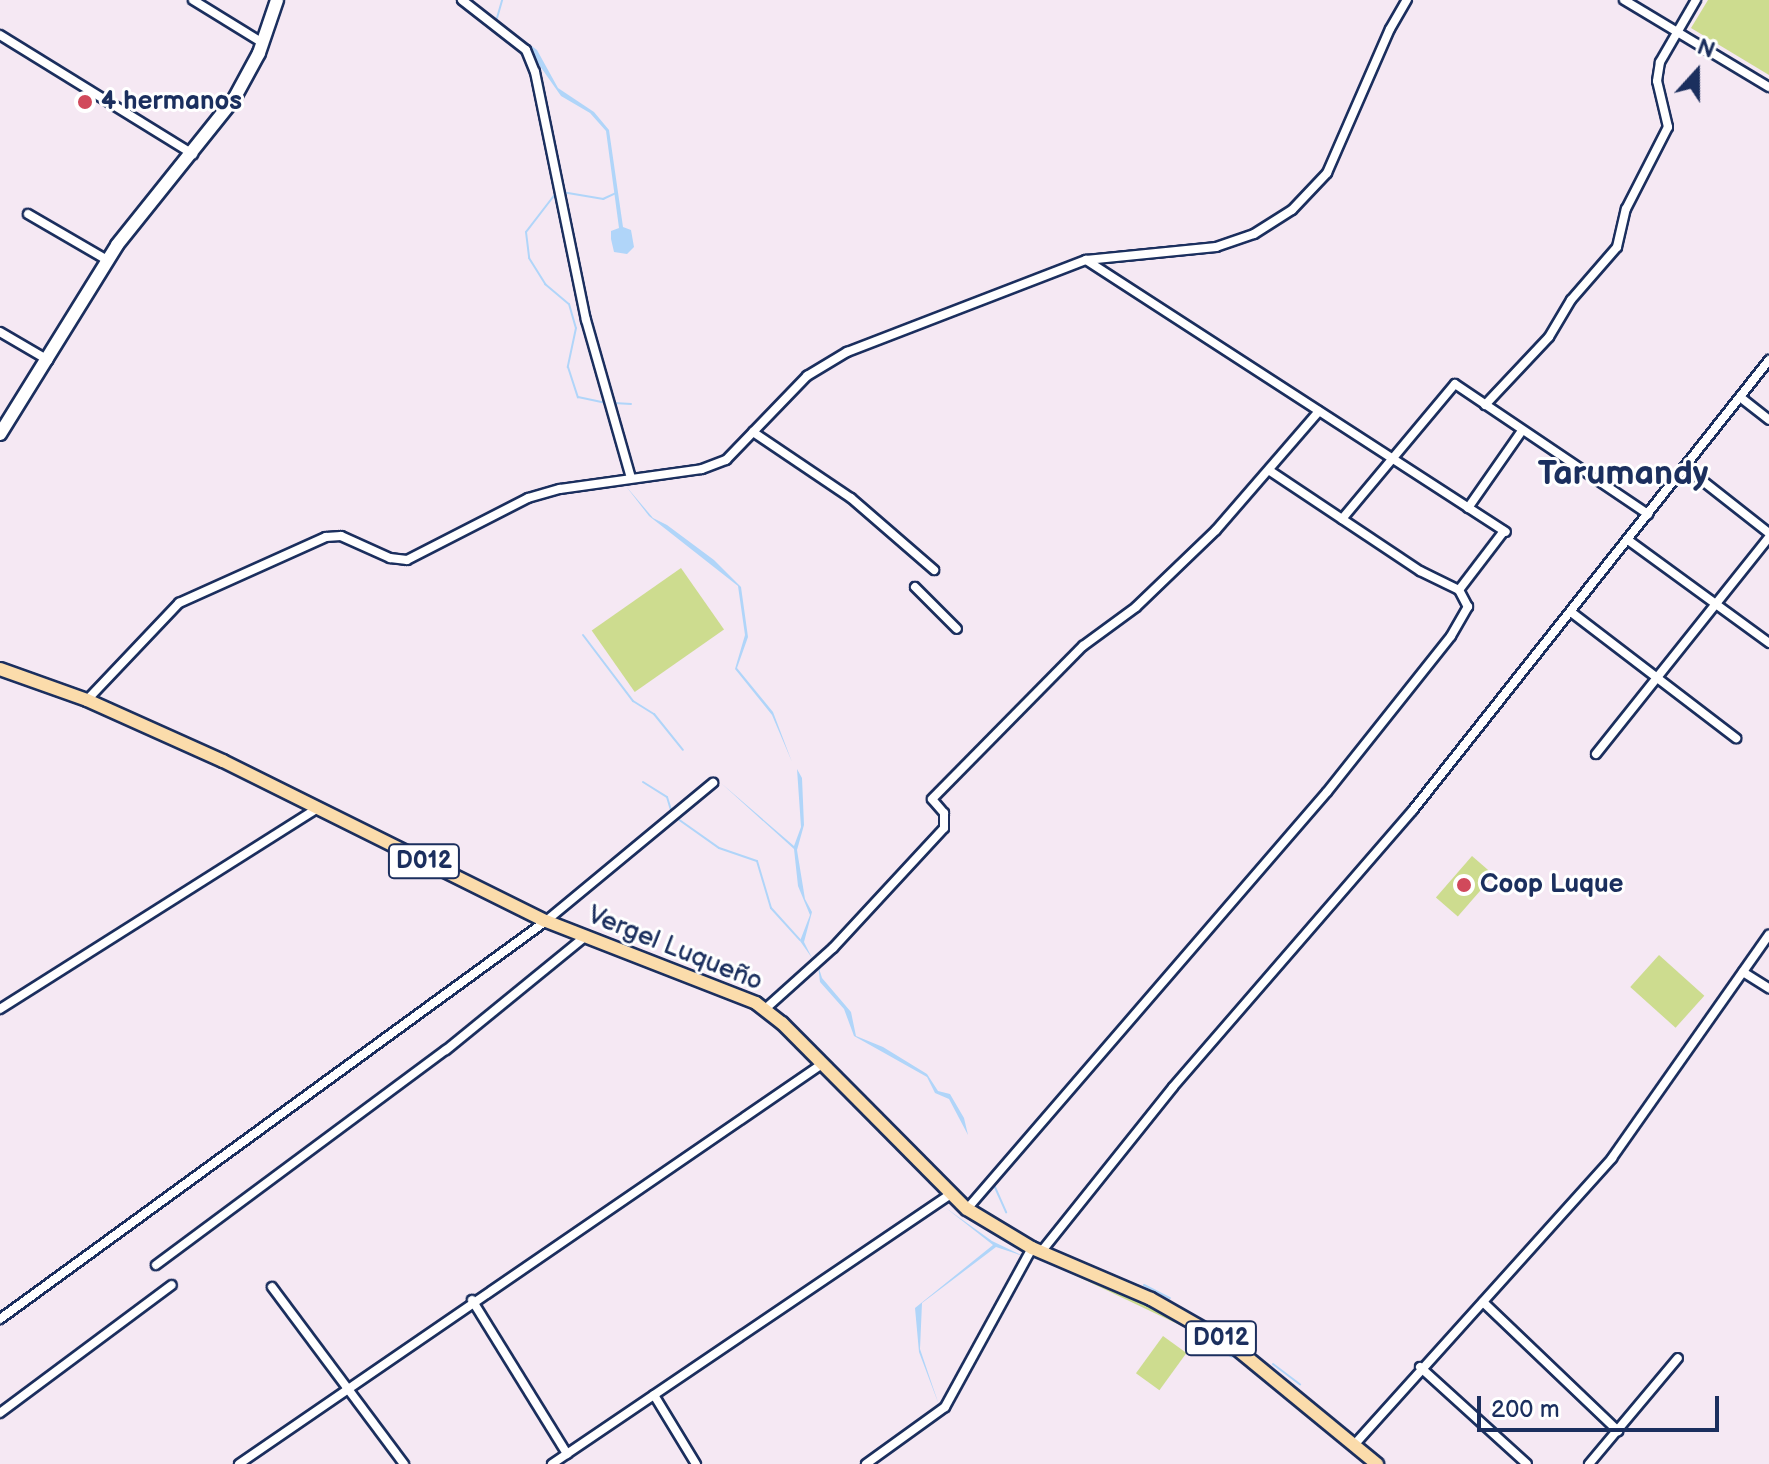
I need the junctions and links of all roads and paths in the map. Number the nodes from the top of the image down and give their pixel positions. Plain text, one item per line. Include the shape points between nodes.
1 (193, 0) edge
2 (277, 0) edge
3 (462, 0) edge
4 (1407, 0) edge
5 (1624, 0) edge
6 (1696, 0) edge
7 (1677, 32) junction
8 (0, 35) edge
9 (263, 43) junction
10 (1769, 87) edge
11 (193, 154) junction
12 (28, 214) dead end
13 (107, 260) junction
14 (1086, 260) junction
15 (0, 332) edge
16 (48, 360) junction
17 (1769, 360) edge
18 (1740, 397) junction
19 (1485, 405) junction
20 (1319, 411) junction
21 (1769, 420) edge
22 (753, 432) junction
23 (1521, 432) junction
24 (0, 434) edge
25 (1392, 459) junction
26 (1685, 467) junction
27 (1270, 471) junction
28 (631, 478) junction
29 (1468, 508) junction
30 (1648, 514) junction
31 (1342, 519) junction
32 (1769, 535) edge
33 (1628, 540) junction
34 (934, 570) dead end
35 (915, 587) dead end
36 (1459, 590) junction
37 (1715, 604) junction
38 (1571, 612) junction
39 (957, 629) dead end
40 (1769, 643) edge
41 (0, 669) edge
42 (1657, 677) junction
43 (87, 700) junction
44 (1736, 738) dead end
45 (1596, 754) dead end
46 (713, 783) dead end
47 (318, 808) junction
48 (546, 921) junction
49 (1769, 935) edge
50 (587, 936) junction
51 (1743, 972) junction
52 (1769, 988) edge
53 (0, 1009) edge
54 (765, 1009) junction
55 (822, 1064) junction
56 (950, 1195) junction
57 (967, 1209) junction
58 (1036, 1250) junction
59 (156, 1265) dead end
60 (172, 1285) dead end
61 (272, 1287) dead end
62 (472, 1300) junction
63 (1483, 1302) junction
64 (0, 1319) edge
65 (1678, 1358) dead end
66 (1420, 1367) junction
67 (346, 1387) junction
68 (654, 1395) junction
69 (0, 1413) edge
70 (1618, 1431) junction
71 (1359, 1440) junction
72 (567, 1454) junction
73 (239, 1464) edge
74 (404, 1464) edge
75 (552, 1464) edge
76 (696, 1464) edge
77 (866, 1464) edge
78 (1377, 1464) edge
79 (1527, 1464) edge
80 (1589, 1464) edge

1 - 9 street
2 - 9 street
3 - 28 street via 526,50 535,72 583,307
4 - 14 street via 1327,173 1292,210 1254,234 1216,247
5 - 7 street
6 - 7 street
7 - 10 street
7 - 19 street via 1657,72 1668,127 1626,209 1617,247 1571,300 1549,337
8 - 11 street
9 - 11 street via 234,99
11 - 13 street
12 - 13 street
13 - 16 street
14 - 20 street
14 - 22 street via 837,356 807,376
15 - 16 street
16 - 24 street
17 - 18 street
18 - 21 street
18 - 26 street
19 - 23 street
19 - 25 street via 1455,384
20 - 25 street
20 - 27 street
22 - 28 street via 726,460 702,469
22 - 34 street via 851,498
23 - 29 street
23 - 30 street
25 - 29 street
25 - 31 street
26 - 30 street
26 - 32 street
27 - 31 street
27 - 54 street via 1216,530 1136,607 1083,646 932,799 944,813 944,828 833,948
28 - 43 street via 528,498 407,560 341,536 326,537 179,603
29 - 36 street via 1505,532
30 - 33 street
31 - 36 street
32 - 37 street
33 - 37 street
33 - 38 street
35 - 39 street
36 - 57 street via 1468,607 1451,636 1375,732
37 - 40 street
37 - 42 street
38 - 42 street
38 - 58 street via 1345,892
41 - 43 main road, Vergel Luqueño / D012
42 - 44 street
42 - 45 street
43 - 47 main road, Vergel Luqueño / D012
46 - 48 street
47 - 48 main road, Vergel Luqueño / D012
47 - 53 street
48 - 50 main road, Vergel Luqueño / D012
48 - 64 street
49 - 51 street
50 - 54 main road, Vergel Luqueño / D012
50 - 59 street via 446,1050
51 - 52 street
51 - 63 street via 1612,1158
54 - 55 main road, Vergel Luqueño / D012
55 - 56 main road, Vergel Luqueño / D012
55 - 62 street
56 - 57 main road, Vergel Luqueño / D012
56 - 68 street
57 - 58 main road, Vergel Luqueño / D012
58 - 71 main road, Vergel Luqueño / D012 via 1151,1299 1232,1345
58 - 77 street via 945,1407
60 - 69 street
61 - 67 street
62 - 67 street
62 - 72 street
63 - 66 street
63 - 70 street
65 - 70 street
66 - 71 street
66 - 79 street
67 - 73 street
67 - 74 street
68 - 72 street
68 - 76 street
70 - 80 street
71 - 78 main road, Vergel Luqueño / D012
72 - 75 street

